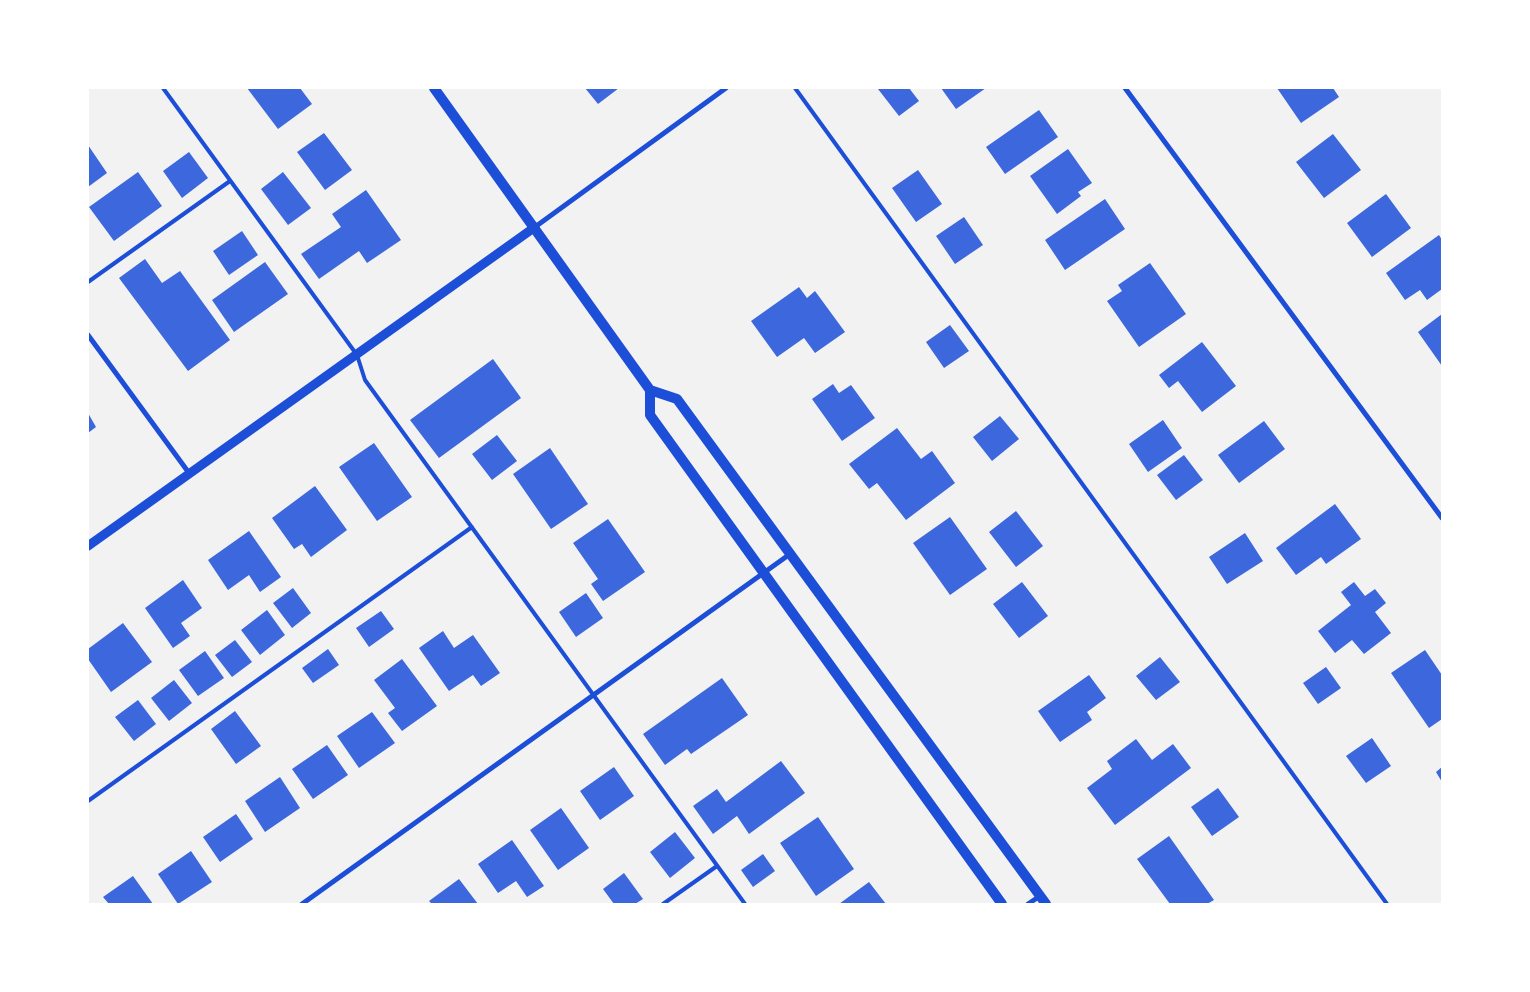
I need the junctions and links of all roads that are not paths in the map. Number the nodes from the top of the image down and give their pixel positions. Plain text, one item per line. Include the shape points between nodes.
1 (163, 88) edge
2 (434, 88) edge
3 (726, 88) edge
4 (795, 88) edge
5 (1125, 88) edge
6 (230, 181) junction
7 (535, 227) junction
8 (88, 282) edge
9 (88, 335) edge
10 (357, 355) junction
11 (650, 390) junction
12 (189, 473) junction
13 (1442, 518) edge
14 (472, 527) junction
15 (88, 546) edge
16 (790, 553) junction
17 (763, 573) junction
18 (594, 695) junction
19 (88, 801) edge
20 (717, 866) junction
21 (1043, 900) edge
22 (302, 904) edge
23 (664, 904) edge
24 (745, 904) edge
25 (1002, 904) edge
26 (1028, 904) edge
27 (1387, 904) edge

1 - 6 lane
2 - 7 main road
3 - 7 street
4 - 27 lane
5 - 13 street
6 - 8 lane
6 - 10 lane
7 - 10 street
7 - 11 main road
9 - 12 street
10 - 12 street
10 - 14 lane via 365,380
11 - 16 main road via 677,399
11 - 17 main road via 650,415
12 - 15 street
14 - 18 lane
14 - 19 lane
16 - 17 street
16 - 21 main road
17 - 18 street
17 - 25 main road
18 - 20 lane
18 - 22 street
20 - 23 lane
20 - 24 lane
21 - 26 street

